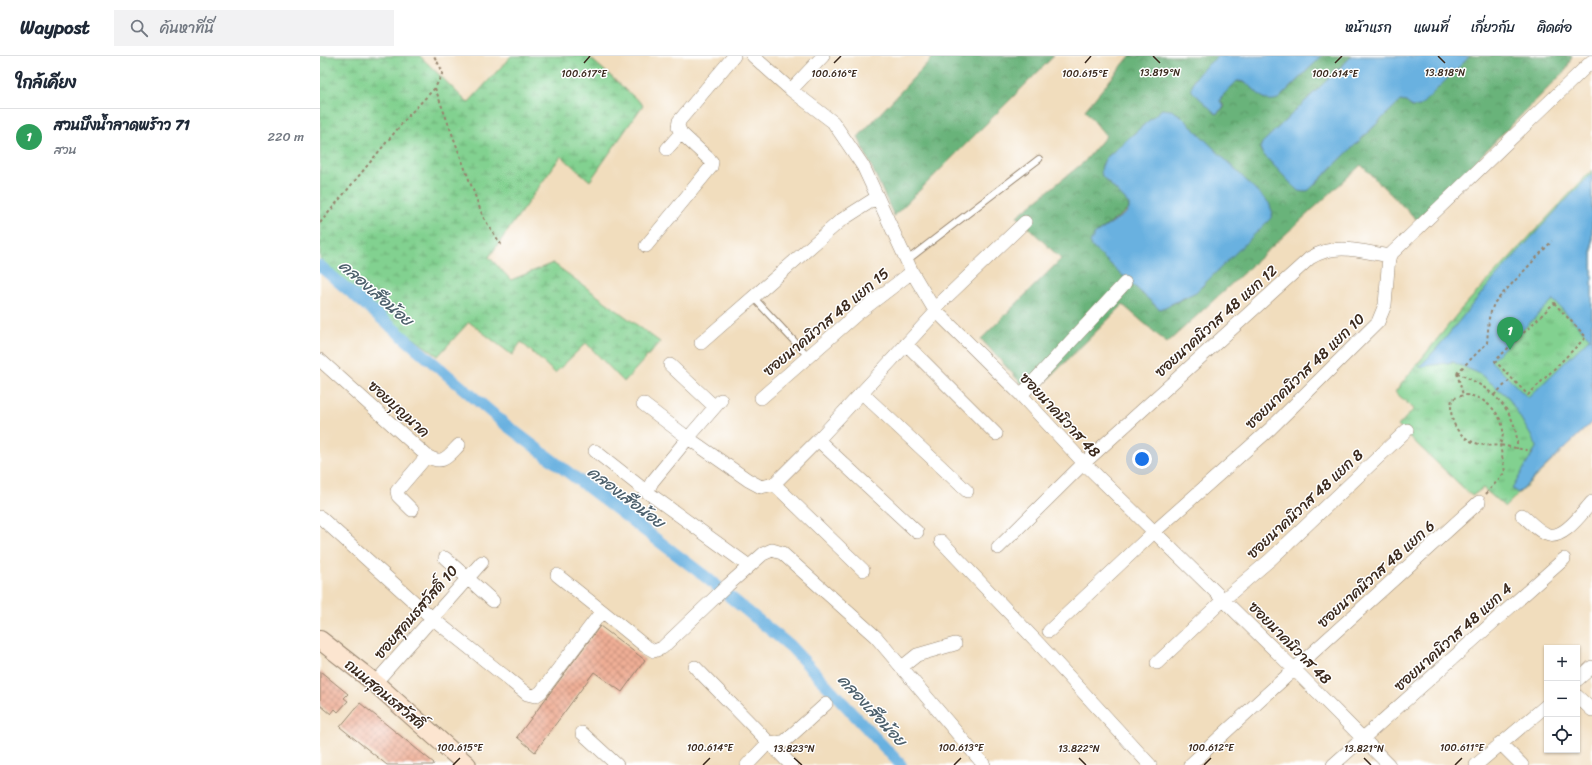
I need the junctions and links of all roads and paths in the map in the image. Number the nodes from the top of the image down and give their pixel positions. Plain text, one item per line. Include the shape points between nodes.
1 (434, 56) edge
2 (734, 56) edge
3 (753, 56) edge
4 (823, 56) edge
5 (1592, 61) edge
6 (435, 88) junction
7 (791, 90) junction
8 (681, 133) junction
9 (667, 149) dead end
10 (1039, 159) dead end
11 (876, 198) junction
12 (1025, 222) dead end
13 (320, 223) edge
14 (1552, 241) dead end
15 (502, 246) dead end
16 (646, 246) dead end
17 (1389, 256) junction
18 (909, 267) junction
19 (1126, 284) dead end
20 (753, 297) junction
21 (935, 311) junction
22 (702, 343) dead end
23 (906, 344) junction
24 (808, 356) junction
25 (320, 360) edge
26 (670, 364) dead end
27 (1457, 373) junction
28 (1511, 379) junction
29 (862, 392) junction
30 (1021, 395) junction
31 (1463, 395) junction
32 (1494, 396) junction
33 (761, 398) dead end
34 (643, 404) dead end
35 (1407, 430) dead end
36 (996, 434) dead end
37 (688, 438) junction
38 (818, 440) junction
39 (459, 445) dead end
40 (1500, 445) junction
41 (1518, 449) junction
42 (595, 451) dead end
43 (1531, 451) dead end
44 (427, 456) junction
45 (1084, 464) junction
46 (774, 484) junction
47 (647, 492) junction
48 (967, 492) dead end
49 (1479, 502) joint
50 (1592, 502) edge
51 (412, 510) dead end
52 (1522, 515) dead end
53 (320, 517) edge
54 (917, 532) dead end
55 (1154, 532) junction
56 (941, 541) dead end
57 (998, 548) dead end
58 (445, 558) dead end
59 (1564, 558) dead end
60 (482, 562) dead end
61 (749, 566) junction
62 (863, 570) dead end
63 (557, 575) dead end
64 (467, 579) junction
65 (1223, 600) junction
66 (494, 601) dead end
67 (602, 611) junction
68 (432, 618) junction
69 (1049, 631) dead end
70 (320, 640) edge
71 (955, 644) dead end
72 (1158, 663) dead end
73 (695, 667) dead end
74 (902, 667) junction
75 (1592, 667) edge
76 (1294, 669) junction
77 (1580, 677) edge
78 (375, 684) junction
79 (1580, 699) edge
80 (826, 704) dead end
81 (1544, 707) edge
82 (1592, 710) edge
83 (582, 734) dead end
84 (1363, 739) junction
85 (769, 742) junction
86 (1500, 743) junction
87 (467, 765) edge
88 (617, 765) edge
89 (747, 765) edge
90 (791, 765) edge
91 (984, 765) edge
92 (1150, 765) edge
93 (1190, 765) edge
94 (1333, 765) edge
95 (1389, 765) edge
96 (1476, 765) edge
97 (1522, 765) edge

1 - 6 path via 443,72
2 - 8 street via 679,121
3 - 7 street, ซอยนาคนิวาส 48
4 - 7 street
5 - 17 street
6 - 13 path via 409,115
6 - 15 path via 483,218
7 - 11 street, ซอยนาคนิวาส 48 via 833,122 863,166
8 - 9 street
8 - 16 street via 712,162 711,167
10 - 18 lane
11 - 18 street, ซอยนาคนิวาส 48
11 - 20 street via 840,221
12 - 21 street
14 - 27 path via 1494,303 1489,318 1487,343
17 - 45 street, ซอยนาคนิวาส 48 แยก 12 via 1336,248 1319,252 1310,258
17 - 55 street, ซอยนาคนิวาส 48 แยก 10 via 1385,305 1378,322 1270,429
18 - 21 street, ซอยนาคนิวาส 48
18 - 24 street, ซอยนาคนิวาส 48 แยก 15
19 - 30 street
20 - 22 street
20 - 24 lane
21 - 23 street
21 - 30 street, ซอยนาคนิวาส 48
23 - 29 street
23 - 36 street
24 - 33 street, ซอยนาคนิวาส 48 แยก 15
25 - 44 street, ซอยบุญนาค
26 - 37 street via 718,403
27 - 31 path
27 - 32 path via 1469,378
28 - 28 path via 1528,395 1586,337 1554,303 1495,361
28 - 32 path
29 - 38 street
29 - 48 street
30 - 45 street, ซอยนาคนิวาส 48
31 - 40 path via 1475,397 1489,405 1500,419 1503,433
31 - 40 path via 1452,399 1450,409 1459,433 1472,443 1486,447
32 - 41 path via 1514,419
34 - 37 street
35 - 65 street, ซอยนาคนิวาส 48 แยก 8 via 1271,559
37 - 46 street via 748,480 762,487
37 - 47 street via 652,482
38 - 46 street
38 - 54 street
39 - 44 street, ซอยบุญนาค via 444,460 436,461
40 - 41 path
40 - 49 path via 1505,472
41 - 43 path
42 - 47 street
44 - 51 street via 396,491
45 - 55 street, ซอยนาคนิวาส 48
45 - 57 street, ซอยนาคนิวาส 48 แยก 12
46 - 62 street
47 - 61 street
49 - 76 street, ซอยนาคนิวาส 48 แยก 6
50 - 52 street via 1561,535 1553,537 1545,534
53 - 68 street
55 - 65 street, ซอยนาคนิวาส 48
55 - 69 street, ซอยนาคนิวาส 48 แยก 10
56 - 92 street via 1038,642
58 - 64 street
59 - 84 street, ซอยนาคนิวาส 48 แยก 4
60 - 64 street, ซอยสุคนธสวัสดิ์ 10
61 - 67 street via 662,648 654,650 645,646
61 - 74 street via 772,550 782,553 876,637
63 - 67 street
64 - 66 street
64 - 68 street, ซอยสุคนธสวัสดิ์ 10
65 - 72 street, ซอยนาคนิวาส 48 แยก 8
65 - 76 street, ซอยนาคนิวาส 48
67 - 68 street via 541,692 535,696 527,694
68 - 78 street, ซอยสุคนธสวัสดิ์ 10
70 - 78 main road, ถนนสุคนธสวัสดิ์
71 - 74 street via 917,655
73 - 85 street
74 - 91 street
75 - 77 street
76 - 84 street, ซอยนาคนิวาส 48
76 - 93 street, ซอยนาคนิวาส 48 แยก 6
78 - 87 main road, ถนนสุคนธสวัสดิ์
79 - 82 street
80 - 85 street via 785,741
81 - 86 street
83 - 88 street
84 - 94 street, ซอยนาคนิวาส 48 แยก 4
84 - 95 street, ซอยนาคนิวาส 48
85 - 89 street
85 - 90 street
86 - 96 street
86 - 97 street

